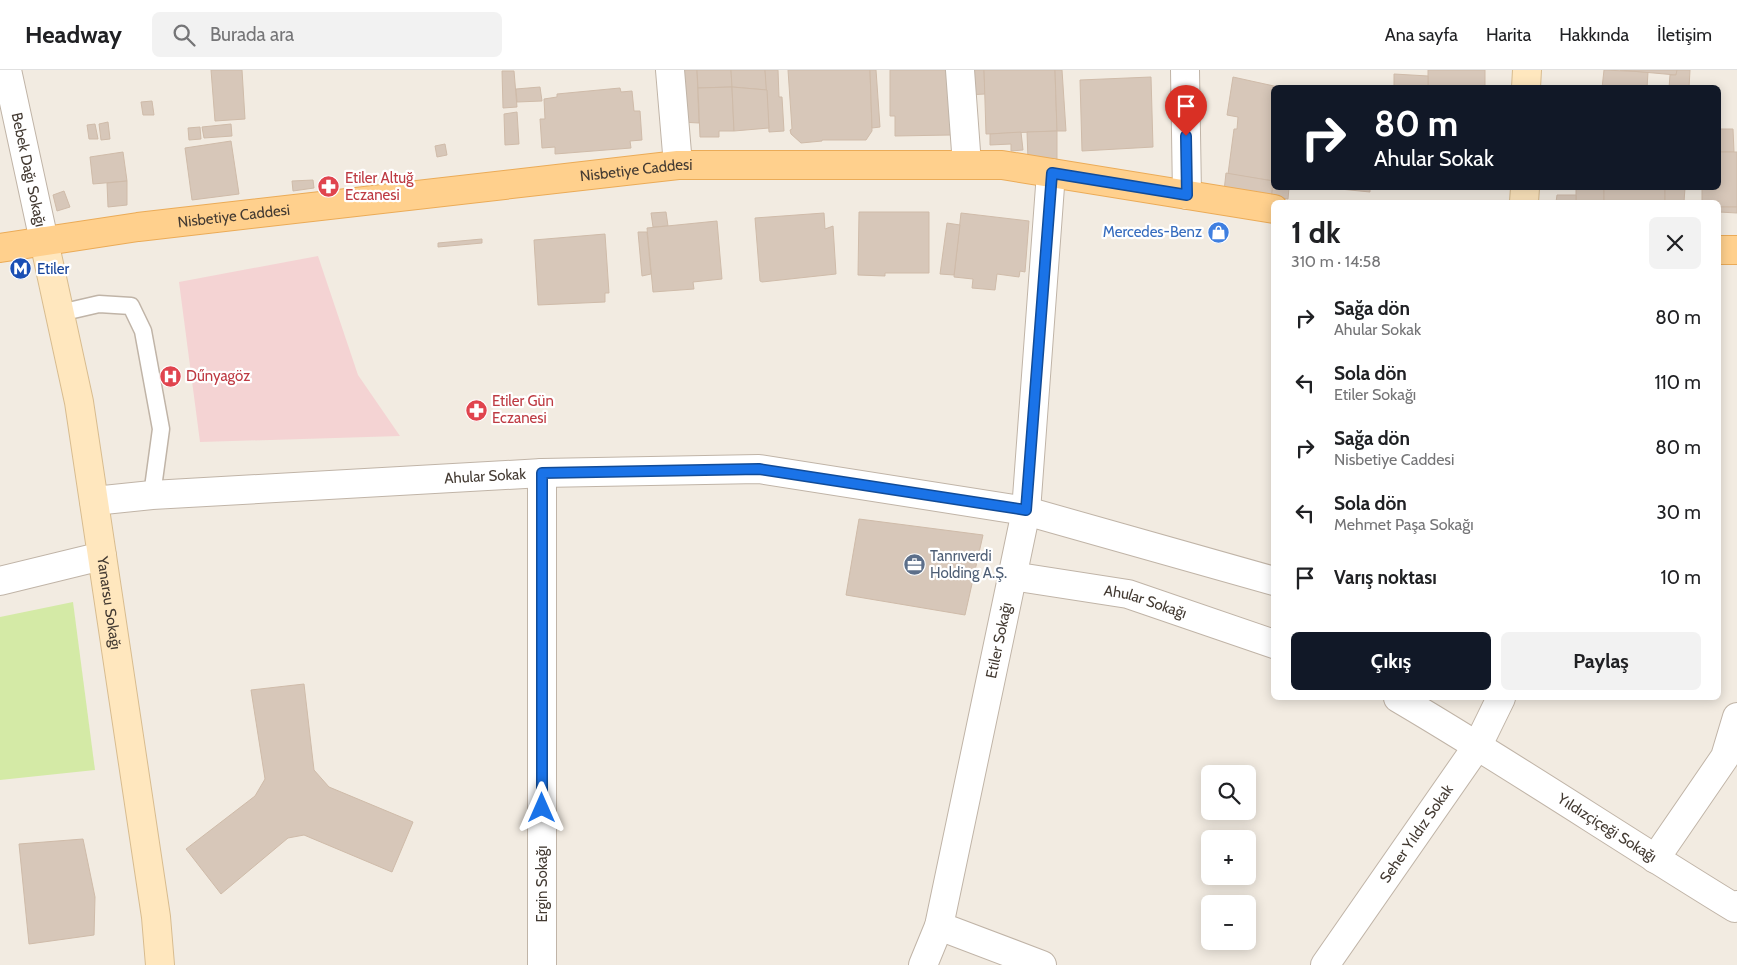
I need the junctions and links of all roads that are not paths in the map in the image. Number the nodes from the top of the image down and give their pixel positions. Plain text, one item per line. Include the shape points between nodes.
1 (7, 70) edge
2 (670, 70) edge
3 (960, 70) edge
4 (1185, 70) edge
5 (1527, 70) edge
6 (1541, 70) edge
7 (1526, 85) edge
8 (1534, 85) edge
9 (967, 165) junction
10 (678, 166) junction
11 (1052, 173) junction
12 (1187, 195) junction
13 (1271, 209) edge
14 (44, 241) junction
15 (0, 248) edge
16 (1721, 250) edge
17 (1737, 250) edge
18 (60, 313) junction
19 (542, 473) junction
20 (152, 495) junction
21 (94, 501) junction
22 (1026, 510) junction
23 (102, 556) junction
24 (1012, 576) junction
25 (1271, 580) edge
26 (0, 581) edge
27 (1271, 643) edge
28 (1401, 700) edge
29 (1500, 700) edge
30 (1737, 717) edge
31 (1478, 745) junction
32 (1731, 760) edge
33 (1655, 859) junction
34 (1737, 906) edge
35 (938, 926) junction
36 (160, 965) edge
37 (542, 965) edge
38 (923, 965) edge
39 (1042, 965) edge
40 (1325, 965) edge

1 - 14 street, Bebek Dağı Sokağı
2 - 10 street
3 - 9 street
4 - 12 street
5 - 7 street
6 - 8 street
9 - 10 main road, Nisbetiye Caddesi
9 - 11 main road, Nisbetiye Caddesi via 1002,165
10 - 14 main road, Nisbetiye Caddesi via 138,227
11 - 12 main road, Nisbetiye Caddesi
11 - 22 street, Etiler Sokağı
12 - 13 main road, Nisbetiye Caddesi
14 - 15 main road, Nisbetiye Caddesi
14 - 18 street, Yanarsu Sokağı
16 - 17 main road
18 - 20 lane via 99,304 130,306 143,331 161,429
18 - 21 street, Yanarsu Sokağı via 79,402
19 - 20 street, Ahular Sokak
19 - 22 street, Ahular Sokak via 759,469
19 - 37 street, Ergin Sokağı
20 - 21 street, Ahular Sokak
21 - 23 street, Yanarsu Sokağı
22 - 24 street, Etiler Sokağı
22 - 25 street
23 - 26 street
23 - 36 street, Yanarsu Sokağı
24 - 27 street, Ahular Sokağı via 1128,594
24 - 35 street, Etiler Sokağı
28 - 31 street
29 - 31 street, Seher Yıldız Sokak
30 - 32 street
31 - 33 street, Yıldızçiçeği Sokağı
31 - 40 street, Seher Yıldız Sokak
32 - 33 street
33 - 34 street, Yıldızçiçeği Sokağı via 1735,908
35 - 38 street, Etiler Sokağı
35 - 39 street

